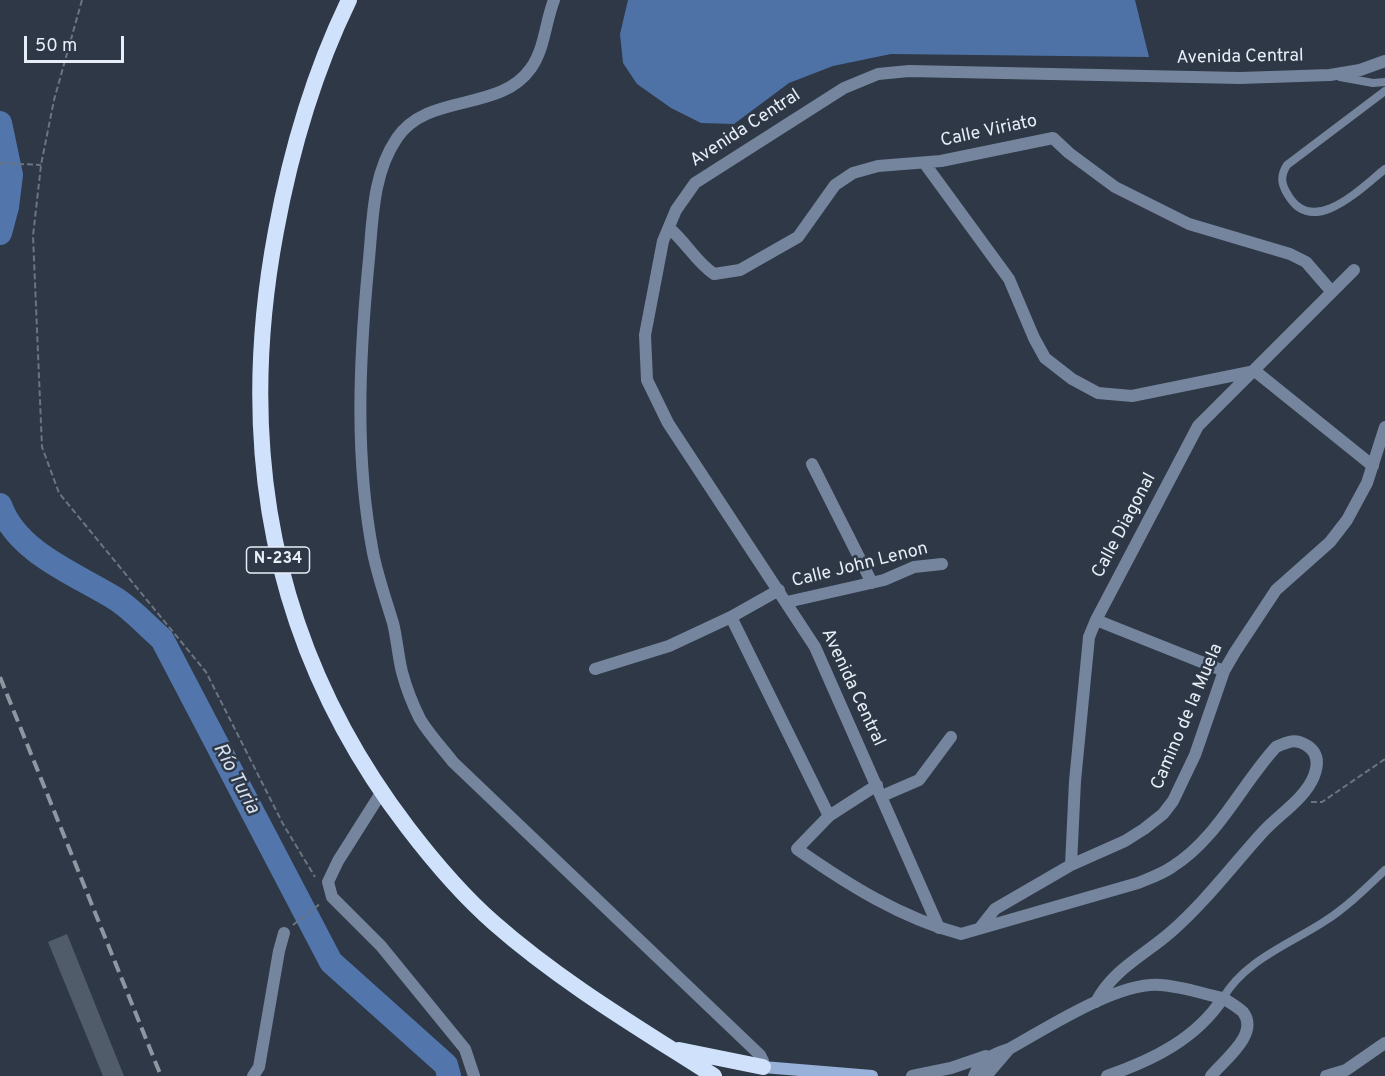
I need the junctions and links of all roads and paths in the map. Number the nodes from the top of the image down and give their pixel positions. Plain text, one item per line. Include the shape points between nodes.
1 (82, 0) edge
2 (349, 0) edge
3 (554, 0) edge
4 (1385, 61) edge
5 (1330, 75) junction
6 (1385, 82) edge
7 (1385, 91) edge
8 (0, 163) edge
9 (925, 164) junction
10 (41, 165) junction
11 (1385, 169) edge
12 (669, 228) junction
13 (1354, 270) dead end
14 (1332, 292) junction
15 (1255, 371) junction
16 (1385, 427) edge
17 (812, 464) dead end
18 (1373, 466) junction
19 (942, 564) dead end
20 (872, 583) junction
21 (779, 590) junction
22 (788, 602) junction
23 (731, 617) junction
24 (1096, 620) junction
25 (595, 669) dead end
26 (1224, 671) junction
27 (951, 737) dead end
28 (1385, 759) edge
29 (879, 791) junction
30 (381, 793) junction
31 (1293, 802) junction
32 (829, 816) junction
33 (1071, 865) junction
34 (1385, 870) edge
35 (332, 897) junction
36 (310, 910) dead end
37 (297, 922) dead end
38 (939, 928) junction
39 (980, 928) junction
40 (284, 933) dead end
41 (1223, 998) junction
42 (1096, 1002) junction
43 (1385, 1043) edge
44 (669, 1048) junction
45 (1002, 1054) junction
46 (763, 1067) junction
47 (707, 1073) edge
48 (253, 1076) edge
49 (474, 1076) edge
50 (872, 1076) edge
51 (912, 1076) edge
52 (974, 1076) edge
53 (986, 1076) edge
54 (998, 1076) edge
55 (1107, 1076) edge
56 (1211, 1076) edge
57 (1326, 1076) edge

1 - 10 path via 54,100
2 - 30 highway, N-234 via 311,87 291,158 268,272 259,413 266,494 279,565 300,633 349,741
3 - 46 street via 540,50 529,71 495,94 418,118 398,136 381,171 363,320 359,407 362,471 373,554 402,672 420,718 453,762 760,1055
4 - 5 street, Avenida Central
5 - 6 lane
5 - 12 street, Avenida Central via 1240,78 909,71 878,74 844,88 695,183
7 - 11 lane via 1287,165 1282,185 1292,202 1312,212 1323,212
8 - 10 path
9 - 12 street, Calle Viriato via 887,165 853,173 835,185 798,237 740,270 714,274
9 - 14 street, Calle Viriato via 1053,138 1115,187 1178,219 1306,262
9 - 15 street via 1009,279 1045,358 1072,379 1098,393 1132,396
10 - 35 path via 33,236 42,447 59,493 206,672 283,824
12 - 21 street, Avenida Central via 663,241 645,335 647,380 668,423
13 - 14 street, Calle Diagonal
14 - 15 street, Calle Diagonal
15 - 18 street
15 - 24 street, Calle Diagonal via 1198,426
16 - 18 street, Camino de la Muela
17 - 20 street
18 - 26 street, Camino de la Muela via 1343,525 1330,542 1276,590
19 - 20 street, Calle John Lenon via 914,567
20 - 22 street, Calle John Lenon
21 - 22 street, Avenida Central
21 - 23 street
22 - 29 street, Avenida Central via 816,647
23 - 25 street via 669,646
23 - 32 street
24 - 26 street
24 - 33 street, Calle Diagonal via 1089,637
26 - 33 street, Camino de la Muela via 1195,755 1163,814 1125,841
27 - 29 street via 919,780
28 - 31 path via 1322,802
29 - 32 street
29 - 38 street, Avenida Central
30 - 35 street via 328,882
30 - 44 highway, N-234 via 432,859 493,922 553,970
31 - 39 street via 1311,783 1318,765 1312,749 1293,740 1276,747 1203,841 1173,867 1138,883
31 - 42 street via 1171,932 1110,980
32 - 38 street via 797,849 887,905
33 - 39 street, Camino de la Muela via 995,909
34 - 41 lane via 1326,921 1249,968
35 - 49 street via 381,945 450,1029 465,1049
36 - 37 path
38 - 39 street via 961,934
40 - 48 street via 259,1066
41 - 42 street via 1160,985 1131,988
41 - 55 street via 1211,1016 1183,1040
41 - 56 street via 1242,1011 1248,1022 1247,1032
42 - 45 street
43 - 57 street via 1346,1070
44 - 46 highway
44 - 47 highway, N-234
45 - 51 street
45 - 52 street via 985,1060
45 - 53 street
45 - 54 street
46 - 50 main road

